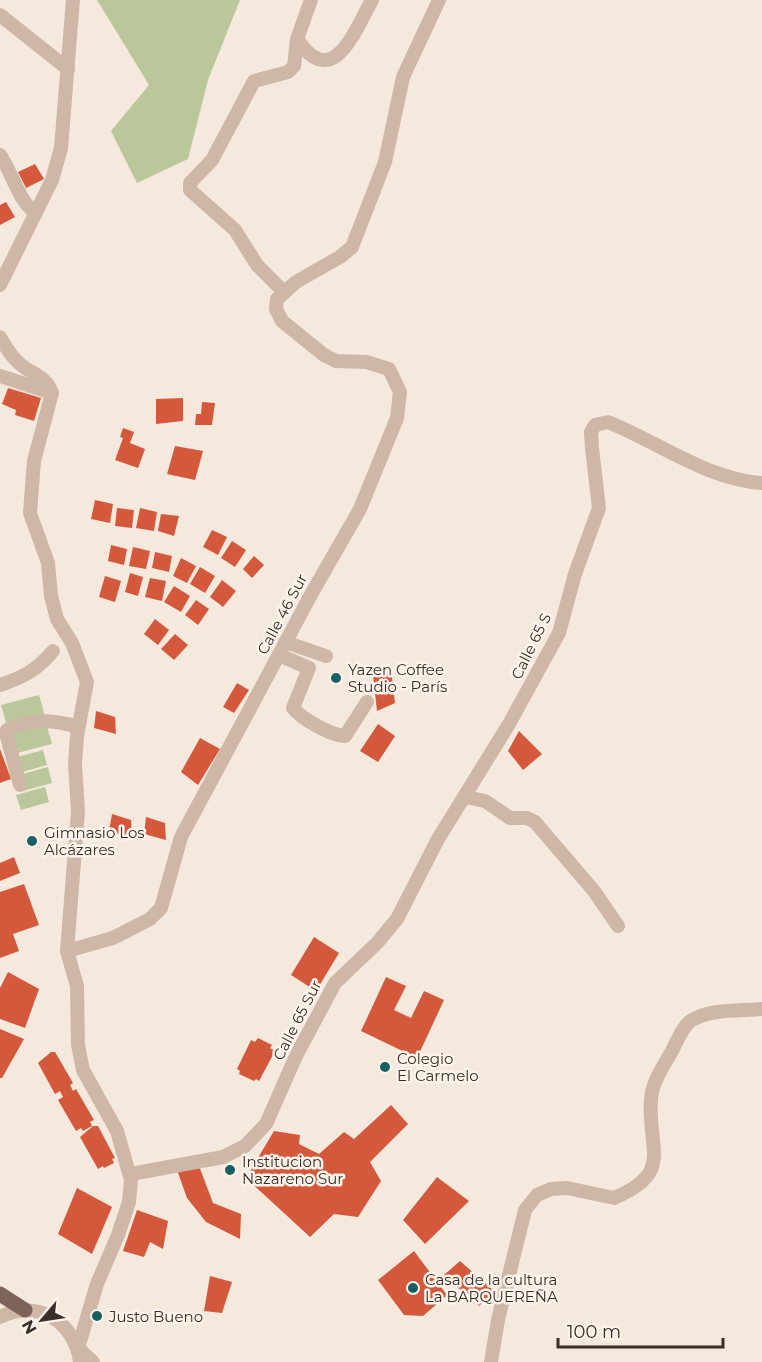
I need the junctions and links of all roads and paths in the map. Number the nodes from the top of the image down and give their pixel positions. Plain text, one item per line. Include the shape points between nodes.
1 (73, 0) edge
2 (311, 0) edge
3 (372, 0) edge
4 (439, 0) edge
5 (0, 15) edge
6 (297, 39) junction
7 (68, 69) junction
8 (0, 155) edge
9 (36, 212) junction
10 (0, 285) edge
11 (280, 295) junction
12 (0, 337) edge
13 (0, 376) edge
14 (50, 399) junction
15 (762, 483) edge
16 (285, 642) junction
17 (53, 651) dead end
18 (279, 655) junction
19 (326, 656) dead end
20 (0, 685) edge
21 (367, 702) dead end
22 (78, 727) junction
23 (20, 785) dead end
24 (465, 797) junction
25 (452, 817) joint
26 (618, 926) dead end
27 (67, 951) junction
28 (762, 1009) edge
29 (131, 1174) junction
30 (0, 1294) edge
31 (25, 1310) junction
32 (0, 1317) edge
33 (79, 1355) edge
34 (93, 1362) edge
35 (491, 1362) edge

1 - 7 street
2 - 6 street
3 - 6 street via 341,54 332,60 318,59 305,51
4 - 11 street via 403,77 385,162 352,247
5 - 7 street
6 - 11 street via 294,66 288,72 254,81 212,160 190,183 190,190 235,230
7 - 9 street via 61,148 52,180
8 - 9 street via 11,169 25,204
9 - 10 street
11 - 16 street, Calle 46 Sur via 278,316 313,348 336,361 366,362 389,369 400,392 397,418 360,509
12 - 14 street via 20,364 48,383
13 - 14 street
14 - 22 street via 34,461 30,513 48,562 57,619 86,675
15 - 24 street, Calle 65 S via 746,482 693,464 608,422 595,425 591,432 600,508 575,574 559,633
16 - 18 street, Calle 46 Sur
16 - 19 street
17 - 20 street via 26,676
18 - 21 street via 309,667 293,708 298,714 345,736
18 - 27 street, Calle 46 Sur via 181,837 161,908 150,919 113,938
22 - 23 street via 42,720 8,730
22 - 27 street via 78,811
24 - 25 street, Calle 65 S
24 - 26 street via 485,801 510,818 535,822 594,891
25 - 29 street, Calle 65 Sur via 396,919 335,983 259,1131 245,1146 223,1157
27 - 29 street via 76,986 83,1070 117,1131
28 - 35 street via 704,1015 692,1019 683,1031 651,1098 653,1170 644,1182 614,1198 567,1188 550,1190 537,1195 525,1210
29 - 33 street via 129,1202 96,1284
30 - 31 main road
31 - 32 street
31 - 33 street via 39,1311 57,1320 72,1335
33 - 34 street

